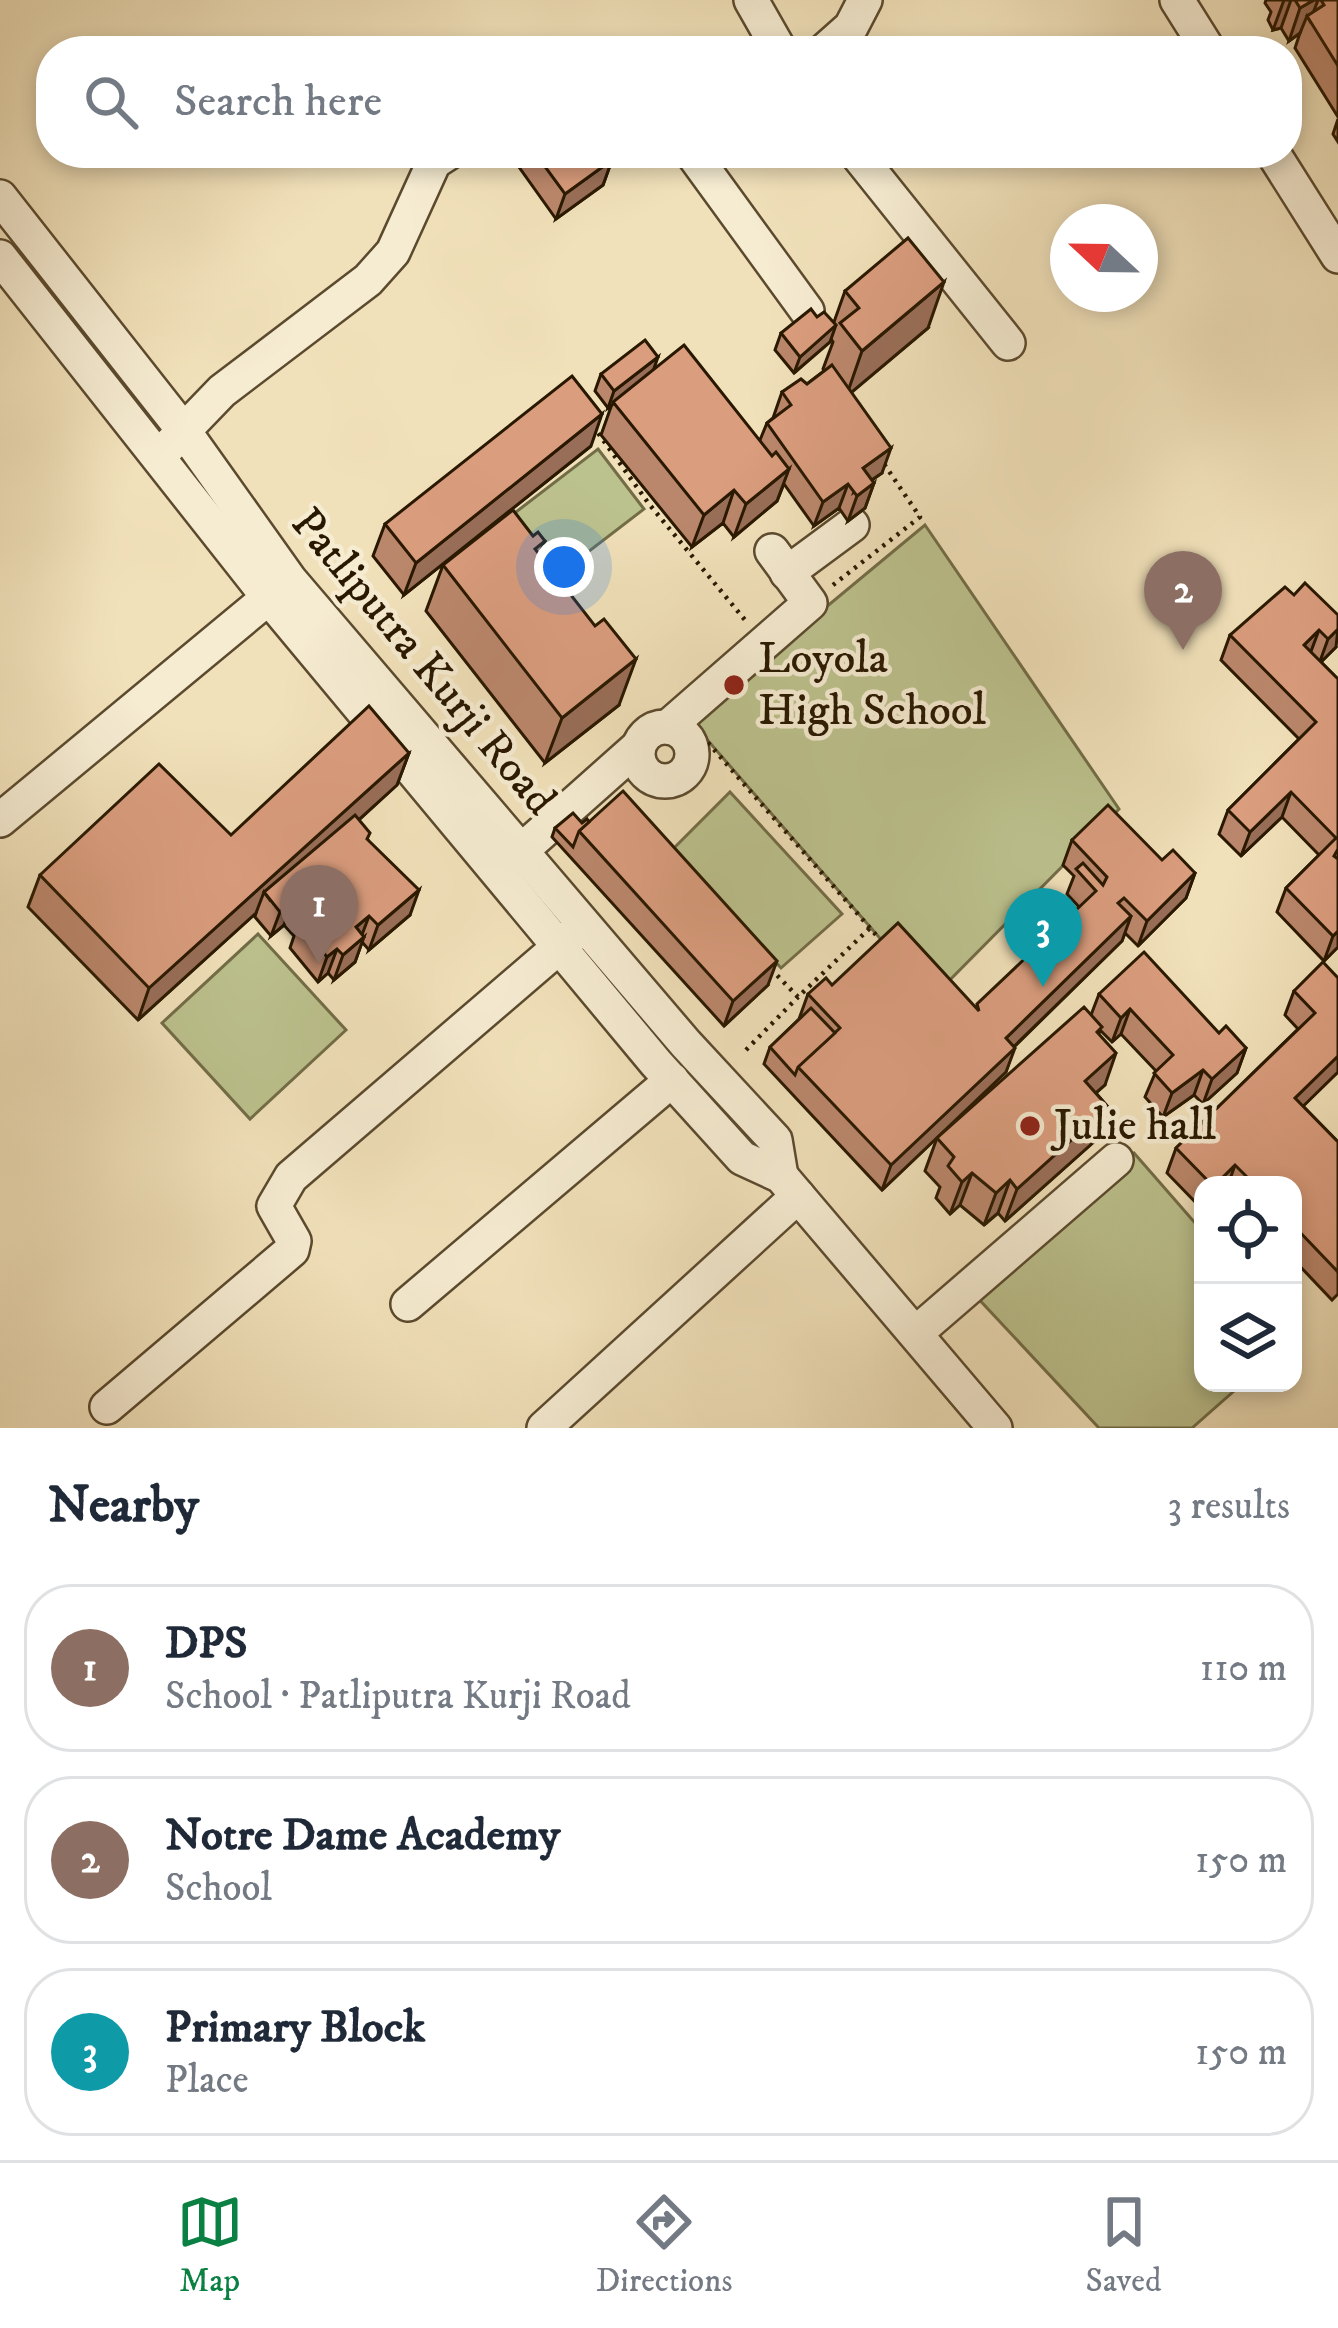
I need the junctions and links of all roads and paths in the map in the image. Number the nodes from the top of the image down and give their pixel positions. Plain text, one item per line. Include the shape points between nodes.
1 (751, 0) edge
2 (865, 0) edge
3 (1177, 0) edge
4 (771, 36) edge
5 (840, 36) edge
6 (1200, 36) edge
7 (431, 168) edge
8 (703, 168) edge
9 (868, 168) edge
10 (1282, 168) edge
11 (0, 197) edge
12 (12, 235) edge
13 (1338, 256) edge
14 (0, 257) edge
15 (807, 311) edge
16 (1009, 343) dead end
17 (120, 350) junction
18 (92, 372) junction
19 (586, 417) edge
20 (184, 431) junction
21 (158, 456) junction
22 (883, 463) edge
23 (852, 525) dead end
24 (279, 589) junction
25 (809, 603) junction
26 (765, 644) junction
27 (675, 721) junction
28 (639, 746) junction
29 (0, 820) edge
30 (475, 820) junction
31 (521, 851) junction
32 (871, 928) junction
33 (572, 936) junction
34 (886, 945) edge
35 (767, 965) edge
36 (798, 998) junction
37 (686, 1044) junction
38 (746, 1049) dead end
39 (667, 1075) junction
40 (1116, 1160) dead end
41 (789, 1186) junction
42 (408, 1304) dead end
43 (916, 1333) junction
44 (106, 1407) dead end
45 (544, 1428) edge
46 (995, 1428) edge

1 - 4 street
2 - 5 street
3 - 6 street
7 - 20 street via 392,252 368,280 222,391
8 - 15 street
9 - 16 street
10 - 13 street
11 - 12 street, Patliputra Kurji Road
12 - 17 street, Patliputra Kurji Road
14 - 18 street
17 - 18 street
17 - 20 street, Patliputra Kurji Road
18 - 21 street
19 - 26 path
20 - 21 street
20 - 24 street, Patliputra Kurji Road
21 - 24 street
22 - 25 path via 920,517
23 - 25 street via 780,562
24 - 29 street
24 - 30 street, Patliputra Kurji Road
25 - 26 street
26 - 27 street
27 - 28 street via 650,731
27 - 28 street via 691,751 677,778 660,781 645,772
27 - 32 path
28 - 31 street
30 - 31 street, Patliputra Kurji Road
30 - 33 street
31 - 33 street, Patliputra Kurji Road
32 - 34 path
32 - 36 path
33 - 37 street, Patliputra Kurji Road
33 - 39 street
33 - 44 street via 290,1177 274,1206 292,1250
35 - 36 path
36 - 38 path
37 - 39 street
37 - 41 street, Patliputra Kurji Road via 775,1139
39 - 41 street via 742,1158
39 - 42 street
40 - 43 street
41 - 43 street
41 - 45 street
43 - 46 street

